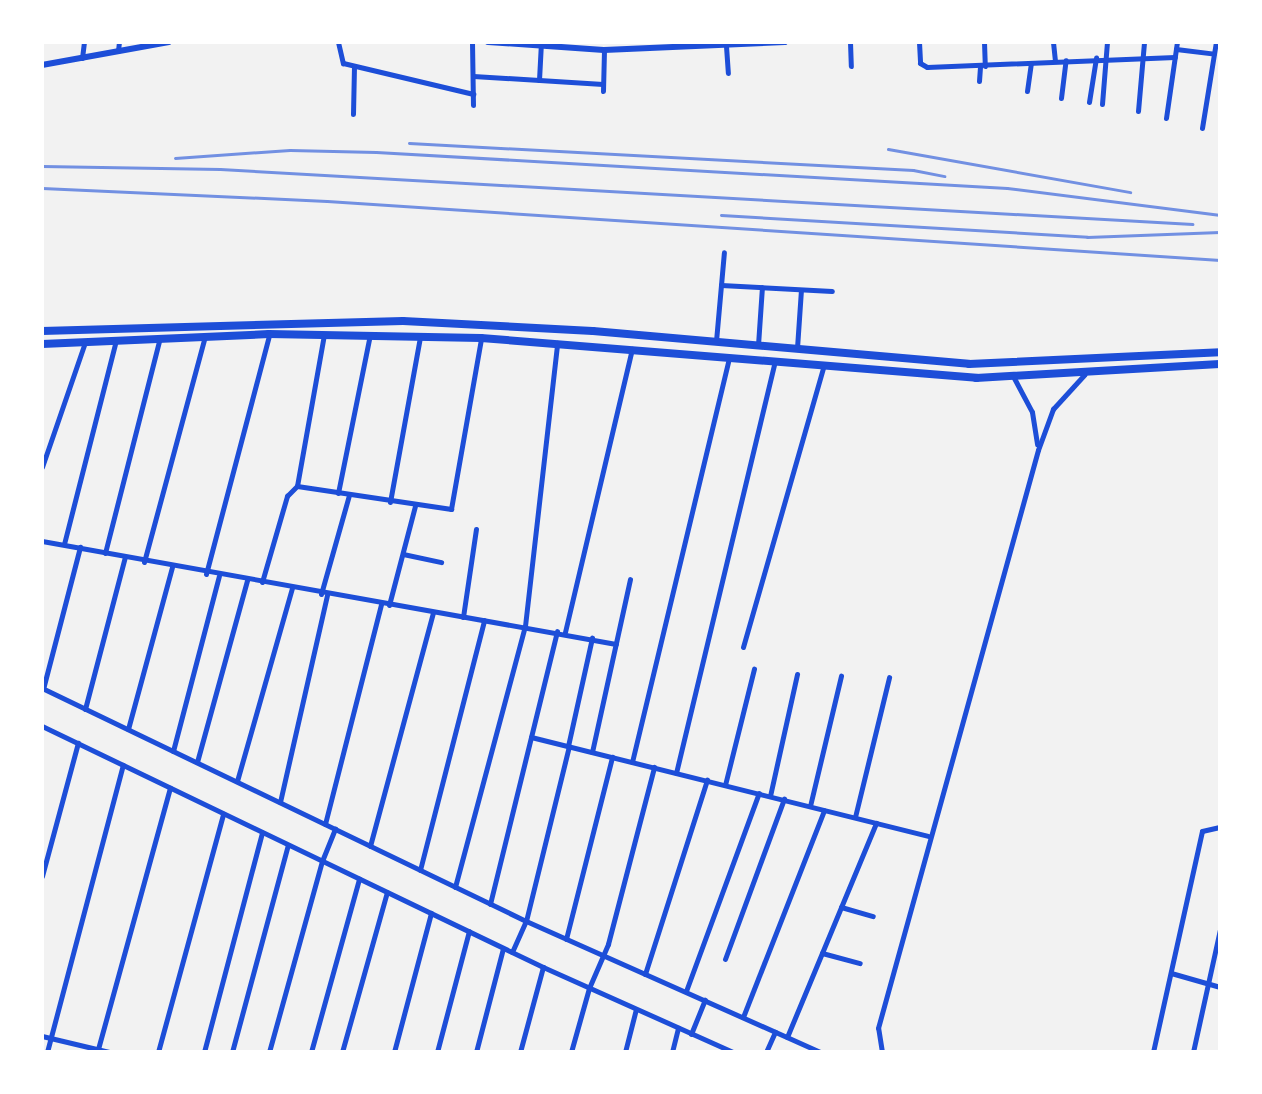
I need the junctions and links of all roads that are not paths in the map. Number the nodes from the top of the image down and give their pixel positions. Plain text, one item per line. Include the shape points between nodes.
1 (84, 42) edge
2 (119, 42) edge
3 (169, 42) edge
4 (338, 42) edge
5 (472, 42) edge
6 (488, 42) edge
7 (785, 42) edge
8 (850, 42) edge
9 (919, 42) edge
10 (984, 42) edge
11 (1053, 42) edge
12 (1107, 42) edge
13 (1144, 42) edge
14 (1216, 42) edge
15 (726, 46) junction
16 (1177, 46) edge
17 (541, 47) junction
18 (604, 50) junction
19 (118, 51) junction
20 (1214, 54) junction
21 (1108, 57) junction
22 (1145, 57) junction
23 (1175, 57) junction
24 (82, 58) junction
25 (1096, 58) junction
26 (1066, 60) junction
27 (1055, 61) junction
28 (1031, 63) junction
29 (42, 65) edge
30 (354, 66) junction
31 (851, 66) dead end
32 (983, 66) junction
33 (728, 73) dead end
34 (473, 76) junction
35 (539, 80) junction
36 (979, 81) dead end
37 (603, 84) junction
38 (603, 91) dead end
39 (1027, 91) dead end
40 (473, 94) junction
41 (1061, 98) dead end
42 (1089, 102) dead end
43 (1102, 104) dead end
44 (473, 105) dead end
45 (1138, 111) dead end
46 (353, 114) dead end
47 (1166, 118) dead end
48 (1202, 128) dead end
49 (724, 252) dead end
50 (721, 285) junction
51 (762, 287) junction
52 (801, 290) junction
53 (832, 291) dead end
54 (403, 321) junction
55 (42, 331) edge
56 (324, 333) junction
57 (269, 334) junction
58 (370, 334) junction
59 (401, 335) junction
60 (205, 336) junction
61 (420, 336) junction
62 (160, 338) junction
63 (481, 338) junction
64 (116, 340) junction
65 (86, 341) junction
66 (716, 341) junction
67 (557, 342) junction
68 (42, 344) edge
69 (758, 345) junction
70 (633, 346) junction
71 (797, 349) junction
72 (1220, 352) edge
73 (730, 356) junction
74 (775, 360) junction
75 (1014, 363) junction
76 (1220, 364) edge
77 (824, 365) junction
78 (1085, 374) junction
79 (1014, 378) junction
80 (1038, 450) junction
81 (42, 467) edge
82 (297, 486) junction
83 (338, 493) junction
84 (349, 495) junction
85 (390, 502) junction
86 (415, 506) junction
87 (476, 529) dead end
88 (42, 541) edge
89 (64, 544) junction
90 (80, 547) junction
91 (105, 553) junction
92 (402, 554) junction
93 (125, 557) junction
94 (144, 562) junction
95 (441, 562) dead end
96 (172, 567) junction
97 (206, 574) junction
98 (219, 576) junction
99 (630, 579) dead end
100 (247, 580) junction
101 (262, 582) junction
102 (292, 588) junction
103 (324, 595) junction
104 (381, 604) junction
105 (389, 605) junction
106 (433, 612) junction
107 (463, 617) junction
108 (484, 620) junction
109 (525, 626) junction
110 (557, 631) junction
111 (565, 632) junction
112 (592, 638) junction
113 (616, 644) junction
114 (743, 647) dead end
115 (754, 669) dead end
116 (797, 674) dead end
117 (841, 676) dead end
118 (889, 677) dead end
119 (42, 689) edge
120 (85, 709) junction
121 (42, 726) edge
122 (128, 729) junction
123 (531, 737) junction
124 (78, 743) junction
125 (569, 746) junction
126 (173, 751) junction
127 (592, 752) junction
128 (612, 757) junction
129 (197, 762) junction
130 (632, 762) junction
131 (123, 765) junction
132 (654, 767) junction
133 (676, 773) junction
134 (707, 780) junction
135 (237, 781) junction
136 (725, 785) junction
137 (170, 788) junction
138 (759, 793) junction
139 (770, 796) junction
140 (784, 799) junction
141 (280, 802) junction
142 (810, 806) junction
143 (824, 810) junction
144 (223, 814) junction
145 (855, 817) junction
146 (876, 823) junction
147 (325, 824) junction
148 (1220, 827) edge
149 (335, 829) junction
150 (262, 833) junction
151 (928, 836) junction
152 (288, 845) junction
153 (370, 846) junction
154 (322, 861) junction
155 (420, 870) junction
156 (42, 876) edge
157 (359, 879) junction
158 (455, 887) junction
159 (387, 892) junction
160 (490, 904) junction
161 (841, 907) junction
162 (431, 913) junction
163 (873, 916) dead end
164 (526, 921) junction
165 (1220, 929) edge
166 (469, 931) junction
167 (566, 939) junction
168 (503, 948) junction
169 (512, 952) junction
170 (821, 953) junction
171 (602, 955) junction
172 (725, 959) dead end
173 (860, 963) dead end
174 (543, 967) junction
175 (1171, 973) junction
176 (645, 974) junction
177 (1209, 985) junction
178 (1220, 987) edge
179 (589, 988) junction
180 (686, 991) junction
181 (705, 1000) junction
182 (636, 1009) junction
183 (743, 1017) junction
184 (678, 1028) junction
185 (775, 1032) junction
186 (691, 1034) junction
187 (42, 1036) edge
188 (787, 1037) junction
189 (50, 1038) junction
190 (86, 1049) edge
191 (98, 1049) junction
192 (723, 1050) edge
193 (817, 1051) edge
194 (47, 1052) edge
195 (109, 1052) edge
196 (158, 1052) edge
197 (204, 1052) edge
198 (232, 1052) edge
199 (269, 1052) edge
200 (311, 1052) edge
201 (342, 1052) edge
202 (394, 1052) edge
203 (437, 1052) edge
204 (476, 1052) edge
205 (520, 1052) edge
206 (571, 1052) edge
207 (625, 1052) edge
208 (672, 1052) edge
209 (733, 1052) edge
210 (766, 1052) edge
211 (882, 1052) edge
212 (1153, 1052) edge
213 (1193, 1052) edge

1 - 24 street
2 - 19 street
3 - 19 street
4 - 30 street via 340,61
5 - 34 street
6 - 17 street
7 - 15 street
8 - 31 street
9 - 32 street via 925,67
10 - 32 street
11 - 27 street
12 - 21 street
13 - 22 street
14 - 20 street
15 - 18 street
15 - 33 street
16 - 20 street
16 - 23 street
17 - 18 street
17 - 35 street
18 - 37 street
19 - 24 street
20 - 48 street
21 - 22 street
21 - 25 street
21 - 43 street
22 - 23 street
22 - 45 street
23 - 47 street
24 - 29 street
25 - 26 street
25 - 42 street
26 - 27 street
26 - 41 street
27 - 28 street
28 - 32 street
28 - 39 street
30 - 40 street
30 - 46 street
32 - 36 street
34 - 35 street
34 - 40 street
35 - 37 street
37 - 38 street
40 - 44 street
49 - 50 street
50 - 51 street
50 - 66 street
51 - 52 street
51 - 69 street
52 - 53 street
52 - 71 street
54 - 55 main road
54 - 59 main road
54 - 66 main road
56 - 57 main road
56 - 58 main road
56 - 82 street
57 - 60 main road
57 - 97 street
58 - 59 main road
58 - 83 street
59 - 61 main road
60 - 62 main road
60 - 94 street
61 - 63 main road
61 - 85 street
62 - 64 main road
62 - 91 street
63 - 67 main road
63 - 86 street via 453,506 445,511
64 - 65 main road
64 - 89 street
65 - 68 main road
65 - 81 street
66 - 69 main road
67 - 70 main road
67 - 109 street
69 - 71 main road
70 - 73 main road
70 - 111 street
71 - 75 main road via 946,363
72 - 75 main road
73 - 74 main road
73 - 130 street
74 - 77 main road
74 - 133 street
75 - 79 main road
76 - 78 main road
77 - 79 main road
77 - 114 street
78 - 79 main road
78 - 80 street via 1053,409
79 - 80 street via 1032,412
80 - 151 street
82 - 83 street
82 - 101 street via 287,496
83 - 84 street
84 - 85 street
84 - 103 street
85 - 86 street
86 - 92 street
87 - 107 street
88 - 89 street
89 - 90 street
90 - 91 street
90 - 119 street
91 - 93 street
92 - 95 street
92 - 105 street
93 - 94 street
93 - 120 street
94 - 96 street
96 - 97 street
96 - 122 street
97 - 98 street
98 - 100 street
98 - 126 street
99 - 113 street
100 - 101 street
100 - 129 street
101 - 102 street
102 - 103 street
102 - 135 street
103 - 104 street
103 - 141 street
104 - 105 street
104 - 147 street
105 - 106 street
106 - 107 street
106 - 153 street
107 - 108 street
108 - 109 street
108 - 155 street
109 - 110 street
109 - 158 street
110 - 111 street
110 - 123 street
111 - 112 street
112 - 113 street
112 - 125 street
113 - 127 street
115 - 136 street
116 - 139 street
117 - 142 street
118 - 145 street
119 - 120 street
120 - 122 street
121 - 124 street
122 - 126 street
123 - 125 street
123 - 160 street
124 - 131 street
124 - 156 street
125 - 127 street
125 - 164 street
126 - 129 street
127 - 128 street
128 - 130 street
128 - 167 street
129 - 135 street
130 - 132 street
131 - 137 street
131 - 189 street
132 - 133 street
132 - 171 street
133 - 134 street
134 - 136 street
134 - 176 street
135 - 141 street
136 - 138 street
137 - 144 street
137 - 191 street
138 - 139 street
138 - 180 street
139 - 140 street
140 - 142 street
140 - 172 street
141 - 147 street
142 - 143 street
143 - 145 street
143 - 183 street
144 - 150 street
144 - 196 street
145 - 146 street
146 - 151 street
146 - 161 street
147 - 149 street
148 - 175 street via 1202,831
149 - 153 street
149 - 154 street
150 - 152 street
150 - 197 street
151 - 211 street via 878,1028
152 - 154 street
152 - 198 street
153 - 155 street
154 - 157 street
154 - 199 street
155 - 158 street
157 - 159 street
157 - 200 street
158 - 160 street
159 - 162 street
159 - 201 street
160 - 164 street
161 - 163 street
161 - 170 street
162 - 166 street
162 - 202 street
164 - 167 street
164 - 169 street
165 - 177 street
166 - 168 street
166 - 203 street
167 - 171 street
168 - 169 street
168 - 204 street
169 - 174 street
170 - 173 street
170 - 188 street
171 - 176 street
171 - 179 street
174 - 179 street
174 - 205 street
175 - 177 street
175 - 212 street
176 - 180 street
177 - 178 street
177 - 213 street
179 - 182 street
179 - 206 street
180 - 181 street
181 - 183 street
181 - 186 street
182 - 184 street
182 - 207 street
183 - 185 street
184 - 186 street
184 - 208 street
185 - 188 street
185 - 210 street
186 - 192 street
187 - 189 street
188 - 193 street
189 - 190 street
189 - 194 street
190 - 191 street
191 - 195 street
192 - 209 street

